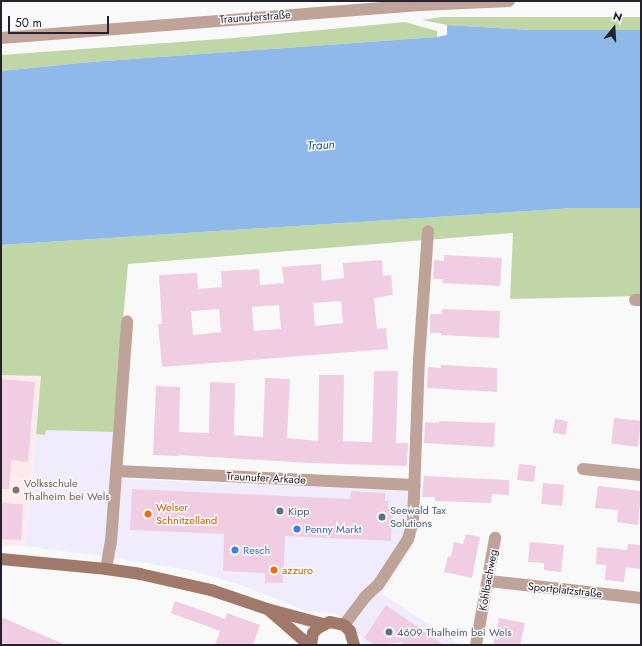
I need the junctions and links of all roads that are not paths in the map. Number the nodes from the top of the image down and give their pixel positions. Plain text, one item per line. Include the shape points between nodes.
1 (509, 1) edge
2 (420, 3) edge
3 (1, 38) edge
4 (428, 231) dead end
5 (127, 322) dead end
6 (583, 469) dead end
7 (116, 471) junction
8 (641, 475) edge
9 (415, 485) junction
10 (495, 538) dead end
11 (1, 559) edge
12 (106, 569) junction
13 (489, 581) junction
14 (641, 598) edge
15 (267, 609) junction
16 (323, 624) junction
17 (344, 626) junction
18 (310, 645) edge
19 (354, 645) edge
20 (476, 645) edge

1 - 2 street, Traunuferstraße
2 - 3 street, Traunuferstraße
4 - 9 street via 419,360
5 - 7 street
6 - 8 street
7 - 9 street, Traunufer Arkade
7 - 12 street via 111,542
9 - 17 street via 413,522 408,539 378,585 365,597
10 - 13 street, Kohlbachweg
11 - 12 main road
12 - 15 main road via 211,590
13 - 14 street, Sportplatzstraße
13 - 20 street, Kohlbachweg
15 - 16 main road
15 - 18 main road
16 - 17 main road via 338,623
16 - 18 main road via 313,633
17 - 19 main road via 350,632

